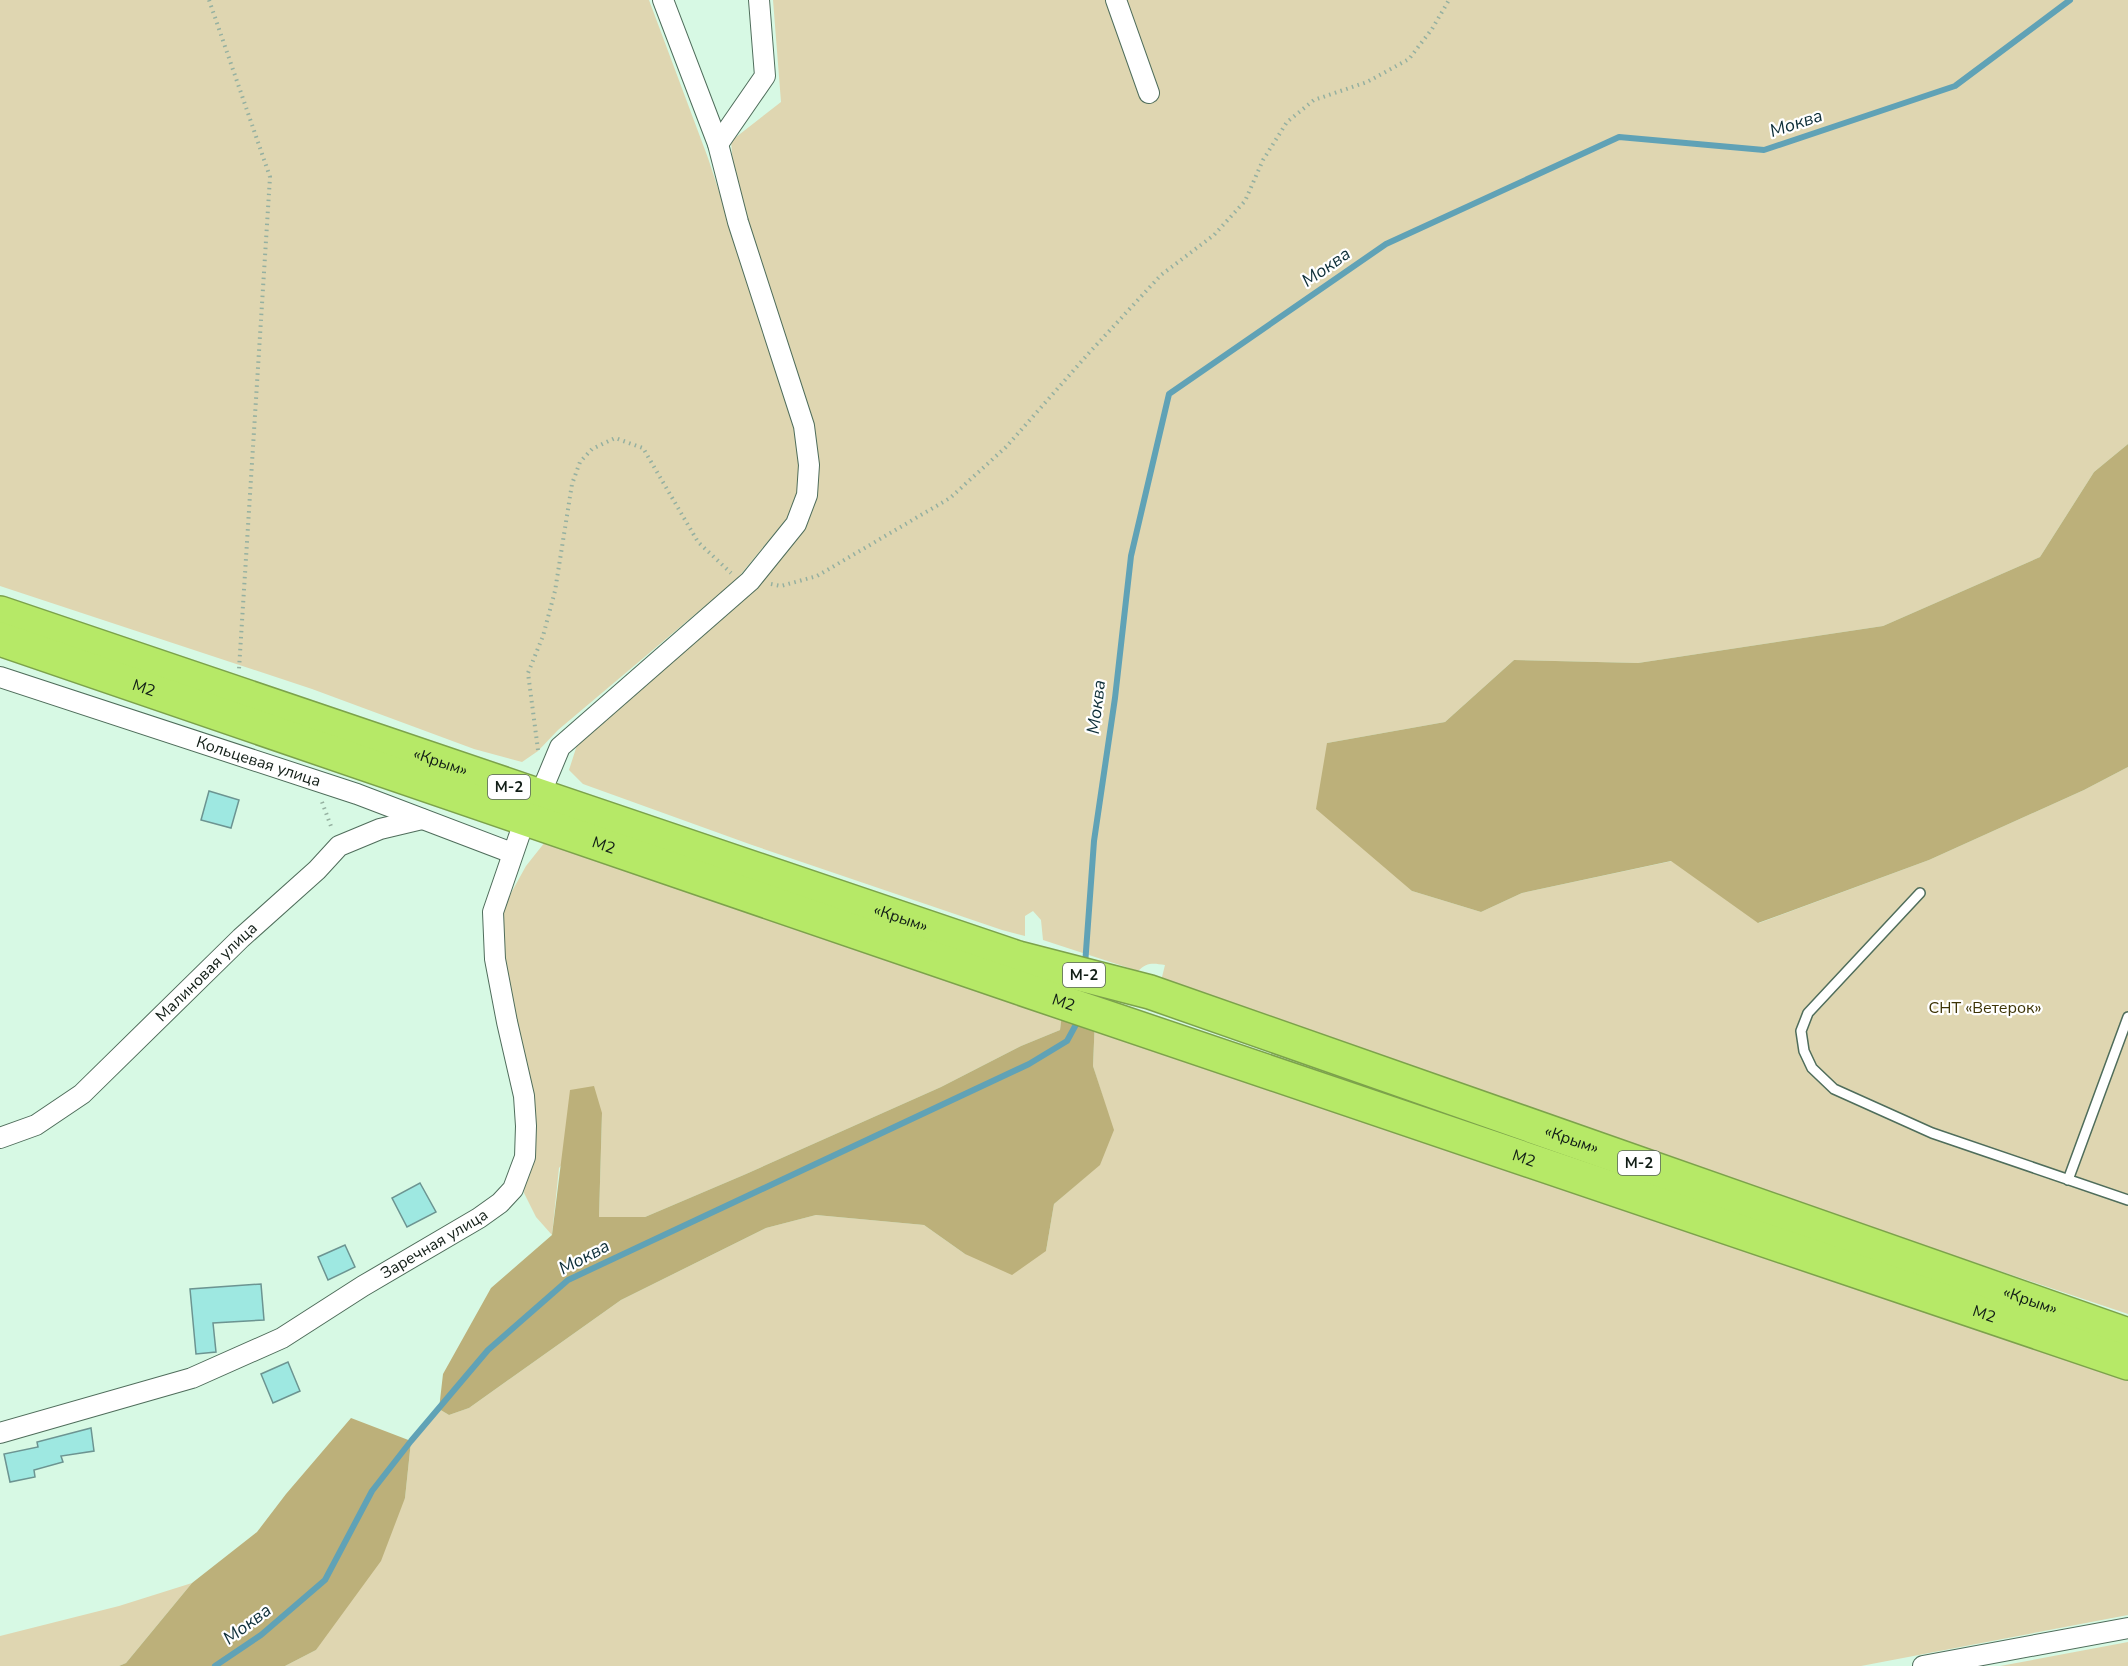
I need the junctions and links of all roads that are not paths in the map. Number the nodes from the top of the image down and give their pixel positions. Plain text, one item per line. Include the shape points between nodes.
1 (663, 0) edge
2 (759, 0) edge
3 (1116, 0) edge
4 (1149, 93) dead end
5 (718, 144) junction
6 (0, 613) edge
7 (0, 639) edge
8 (0, 677) edge
9 (533, 807) junction
10 (422, 819) junction
11 (512, 853) junction
12 (1920, 893) dead end
13 (2128, 1017) edge
14 (0, 1138) edge
15 (2068, 1180) junction
16 (2128, 1200) edge
17 (2128, 1335) edge
18 (2128, 1363) edge
19 (0, 1433) edge
20 (2128, 1628) edge
21 (1923, 1666) edge

1 - 5 street, Заречная улица
2 - 5 street via 765,75
3 - 4 street
5 - 9 street, Заречная улица via 738,222 804,426 809,465 807,495 796,524 750,581 560,747
6 - 17 highway, «Крым» / М-2 via 1018,958 1150,992
7 - 9 highway, М2
8 - 10 street, Кольцевая улица
9 - 11 street, Заречная улица
9 - 18 highway, М2 via 1020,988
10 - 11 street, Кольцевая улица
10 - 14 street, Малиновая улица via 381,829 339,846 82,1094 36,1125
11 - 19 street, Заречная улица via 493,912 495,959 524,1096 525,1157 513,1189 479,1218 282,1338 192,1378
12 - 15 lane via 1808,1013 1801,1030 1812,1068 1834,1089 1932,1133
13 - 15 lane
15 - 16 lane
20 - 21 street

